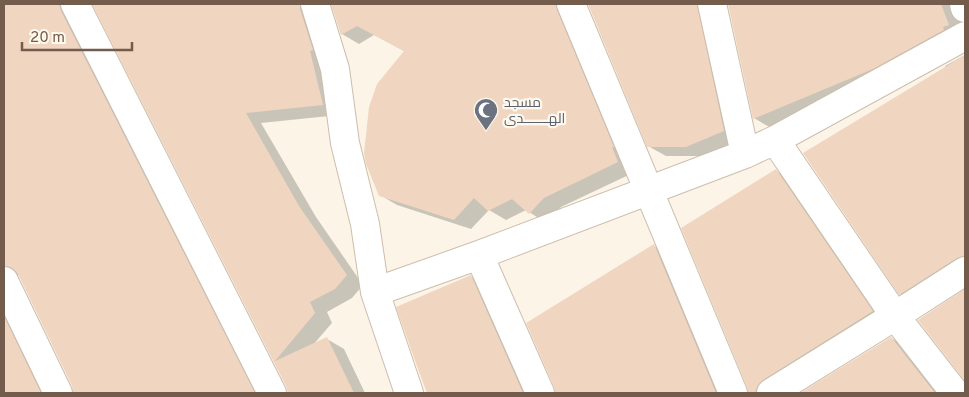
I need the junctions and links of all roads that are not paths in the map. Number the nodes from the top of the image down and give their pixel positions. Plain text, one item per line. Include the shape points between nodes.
1 (75, 4) edge
2 (315, 4) edge
3 (571, 4) edge
4 (712, 4) edge
5 (964, 4) edge
6 (965, 8) edge
7 (965, 36) edge
8 (775, 140) junction
9 (745, 154) junction
10 (648, 190) junction
11 (478, 255) junction
12 (965, 271) edge
13 (4, 281) edge
14 (375, 292) junction
15 (895, 316) junction
16 (401, 390) edge
17 (58, 393) edge
18 (272, 393) edge
19 (540, 393) edge
20 (733, 393) edge
21 (771, 393) edge
22 (955, 393) edge

1 - 18 street
2 - 14 street via 335,69 345,143 365,224
3 - 10 street
4 - 9 street
5 - 6 street
7 - 8 street
8 - 9 street
8 - 15 street
9 - 10 street
10 - 11 street
10 - 20 street
11 - 14 street
11 - 19 street
12 - 15 street
13 - 17 street
14 - 16 street
15 - 21 street
15 - 22 street

